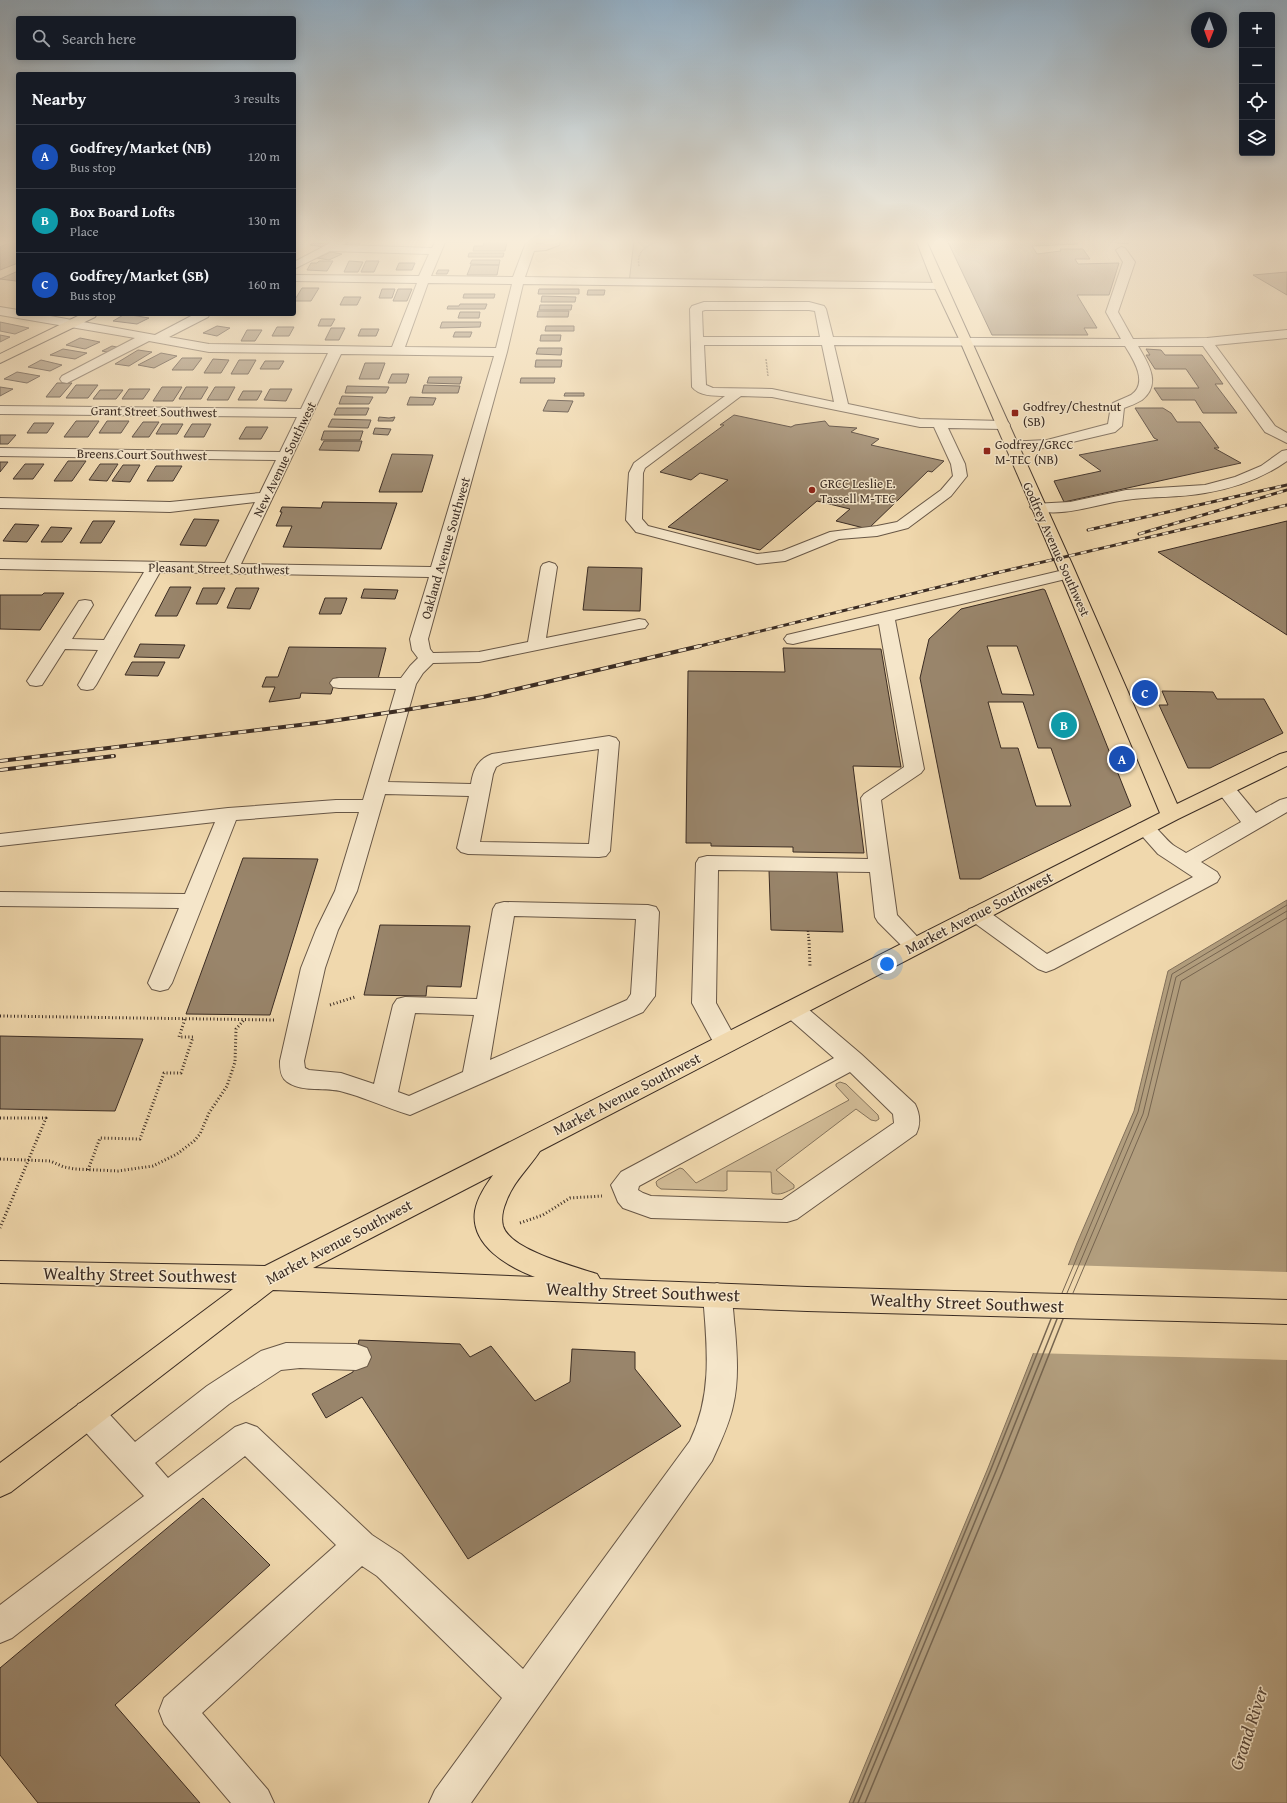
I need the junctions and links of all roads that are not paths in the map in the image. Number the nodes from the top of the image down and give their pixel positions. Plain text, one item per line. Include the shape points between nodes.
1 (70, 324) edge
2 (78, 324) edge
3 (182, 324) edge
4 (407, 324) edge
5 (508, 324) edge
6 (696, 324) edge
7 (824, 324) edge
8 (958, 324) edge
9 (1118, 324) edge
10 (1287, 334) edge
11 (151, 338) junction
12 (697, 341) junction
13 (828, 341) junction
14 (966, 341) junction
15 (1207, 342) junction
16 (1128, 343) junction
17 (336, 350) junction
18 (397, 351) junction
19 (501, 352) junction
20 (0, 359) edge
21 (67, 379) dead end
22 (739, 392) junction
23 (842, 407) junction
24 (0, 410) edge
25 (307, 413) junction
26 (939, 424) junction
27 (1003, 425) junction
28 (1287, 439) edge
29 (1011, 445) junction
30 (0, 452) edge
31 (1287, 454) edge
32 (285, 456) junction
33 (265, 497) junction
34 (0, 503) edge
35 (1038, 507) junction
36 (0, 564) edge
37 (155, 566) junction
38 (549, 567) dead end
39 (231, 568) junction
40 (438, 572) junction
41 (1068, 574) junction
42 (86, 605) dead end
43 (886, 617) junction
44 (639, 624) dead end
45 (794, 639) dead end
46 (61, 644) junction
47 (110, 645) junction
48 (536, 645) junction
49 (428, 658) junction
50 (36, 681) dead end
51 (339, 683) dead end
52 (407, 684) junction
53 (87, 686) dead end
54 (1287, 758) edge
55 (1225, 788) junction
56 (480, 790) junction
57 (375, 797) junction
58 (1287, 804) edge
59 (228, 814) junction
60 (1171, 815) junction
61 (1253, 823) junction
62 (1145, 828) junction
63 (0, 840) edge
64 (1186, 862) junction
65 (879, 866) junction
66 (0, 899) edge
67 (194, 901) junction
68 (977, 914) junction
69 (914, 946) junction
70 (160, 983) dead end
71 (487, 1007) junction
72 (793, 1009) junction
73 (726, 1043) junction
74 (852, 1060) junction
75 (475, 1076) junction
76 (384, 1097) junction
77 (530, 1143) junction
78 (0, 1272) edge
79 (268, 1278) junction
80 (618, 1291) junction
81 (717, 1295) junction
82 (1287, 1312) edge
83 (356, 1357) dead end
84 (89, 1414) junction
85 (134, 1461) junction
86 (0, 1482) edge
87 (166, 1498) junction
88 (360, 1546) junction
89 (0, 1626) edge
90 (525, 1696) junction
91 (255, 1803) edge
92 (448, 1803) edge

1 - 20 main road
2 - 11 street
3 - 11 street
4 - 18 street
5 - 19 street, Oakland Avenue Southwest
6 - 12 street
7 - 13 street
8 - 14 main road, Godfrey Avenue Southwest
9 - 16 street
10 - 15 street
11 - 17 street via 209,348
11 - 21 street
12 - 13 street
12 - 22 street via 699,387 711,392
13 - 14 street
13 - 23 street
14 - 16 street
14 - 27 main road, Godfrey Avenue Southwest
15 - 16 street
15 - 28 street via 1270,429
16 - 29 street via 1145,370 1145,387 1137,397 1118,406 1115,426 1047,444
17 - 18 street
17 - 25 street, New Avenue Southwest
18 - 19 street
19 - 40 street, Oakland Avenue Southwest
22 - 23 street via 772,393
22 - 26 street via 639,466 636,473 634,520 642,529 758,559 785,556 836,535 877,531 902,525 946,493 960,476 958,464
23 - 26 street via 904,420
24 - 25 street, Grant Street Southwest
25 - 32 street, New Avenue Southwest
26 - 27 street
27 - 29 main road, Godfrey Avenue Southwest
29 - 35 main road, Godfrey Avenue Southwest
30 - 32 street, Breens Court Southwest
31 - 35 street via 1266,469 1240,480 1205,489 1126,495 1070,506
32 - 33 street, New Avenue Southwest
33 - 34 street via 170,507
33 - 39 street, New Avenue Southwest
35 - 41 main road, Godfrey Avenue Southwest
36 - 37 street, Pleasant Street Southwest
37 - 39 street, Pleasant Street Southwest
37 - 47 street
38 - 48 street
39 - 40 street, Pleasant Street Southwest
40 - 49 street, Oakland Avenue Southwest via 419,639 421,650
41 - 43 street
41 - 60 main road, Godfrey Avenue Southwest
42 - 46 street
43 - 45 street
43 - 65 street via 914,769 871,798
44 - 48 street
46 - 47 street
46 - 50 street
47 - 53 street
48 - 49 street via 478,657
49 - 52 street
51 - 52 street
52 - 57 street
54 - 55 main road, Market Avenue Southwest
55 - 60 main road, Market Avenue Southwest
55 - 61 street
56 - 56 street via 486,765 491,760 609,742 598,851 468,848
56 - 57 street
57 - 59 street via 336,806
57 - 76 street via 346,891 327,930 313,968 292,1061 292,1073 304,1079 341,1082
58 - 61 street
59 - 63 street
59 - 67 street
60 - 62 main road, Market Avenue Southwest
61 - 64 street
62 - 64 street via 1165,849
62 - 68 main road, Market Avenue Southwest
64 - 68 street via 1209,877 1046,964
65 - 69 street via 886,916
65 - 73 street via 707,863 704,1003
66 - 67 street
67 - 70 street
68 - 69 main road, Market Avenue Southwest
69 - 72 main road, Market Avenue Southwest
71 - 75 street
71 - 75 street via 504,909 648,912 643,996 635,1006
71 - 76 street via 405,1005
72 - 73 main road, Market Avenue Southwest
72 - 74 street
73 - 77 main road, Market Avenue Southwest
74 - 74 street via 906,1111 907,1127 787,1211 651,1207 638,1205 629,1200 624,1185 630,1179
75 - 76 street via 410,1106
77 - 79 main road, Market Avenue Southwest
77 - 80 main road via 494,1198 489,1211 492,1232 506,1249 531,1263
78 - 79 main road, Wealthy Street Southwest
79 - 80 main road, Wealthy Street Southwest
79 - 84 main road, Market Avenue Southwest
80 - 81 main road, Wealthy Street Southwest
81 - 82 main road, Wealthy Street Southwest
81 - 90 street via 721,1339 721,1391 714,1420 701,1451
83 - 85 street via 293,1355 272,1360 218,1395
84 - 85 street
84 - 86 main road, Market Avenue Southwest
85 - 87 street
87 - 88 street via 246,1437
87 - 89 street
88 - 90 street via 389,1565
88 - 91 street via 177,1711
90 - 92 street

